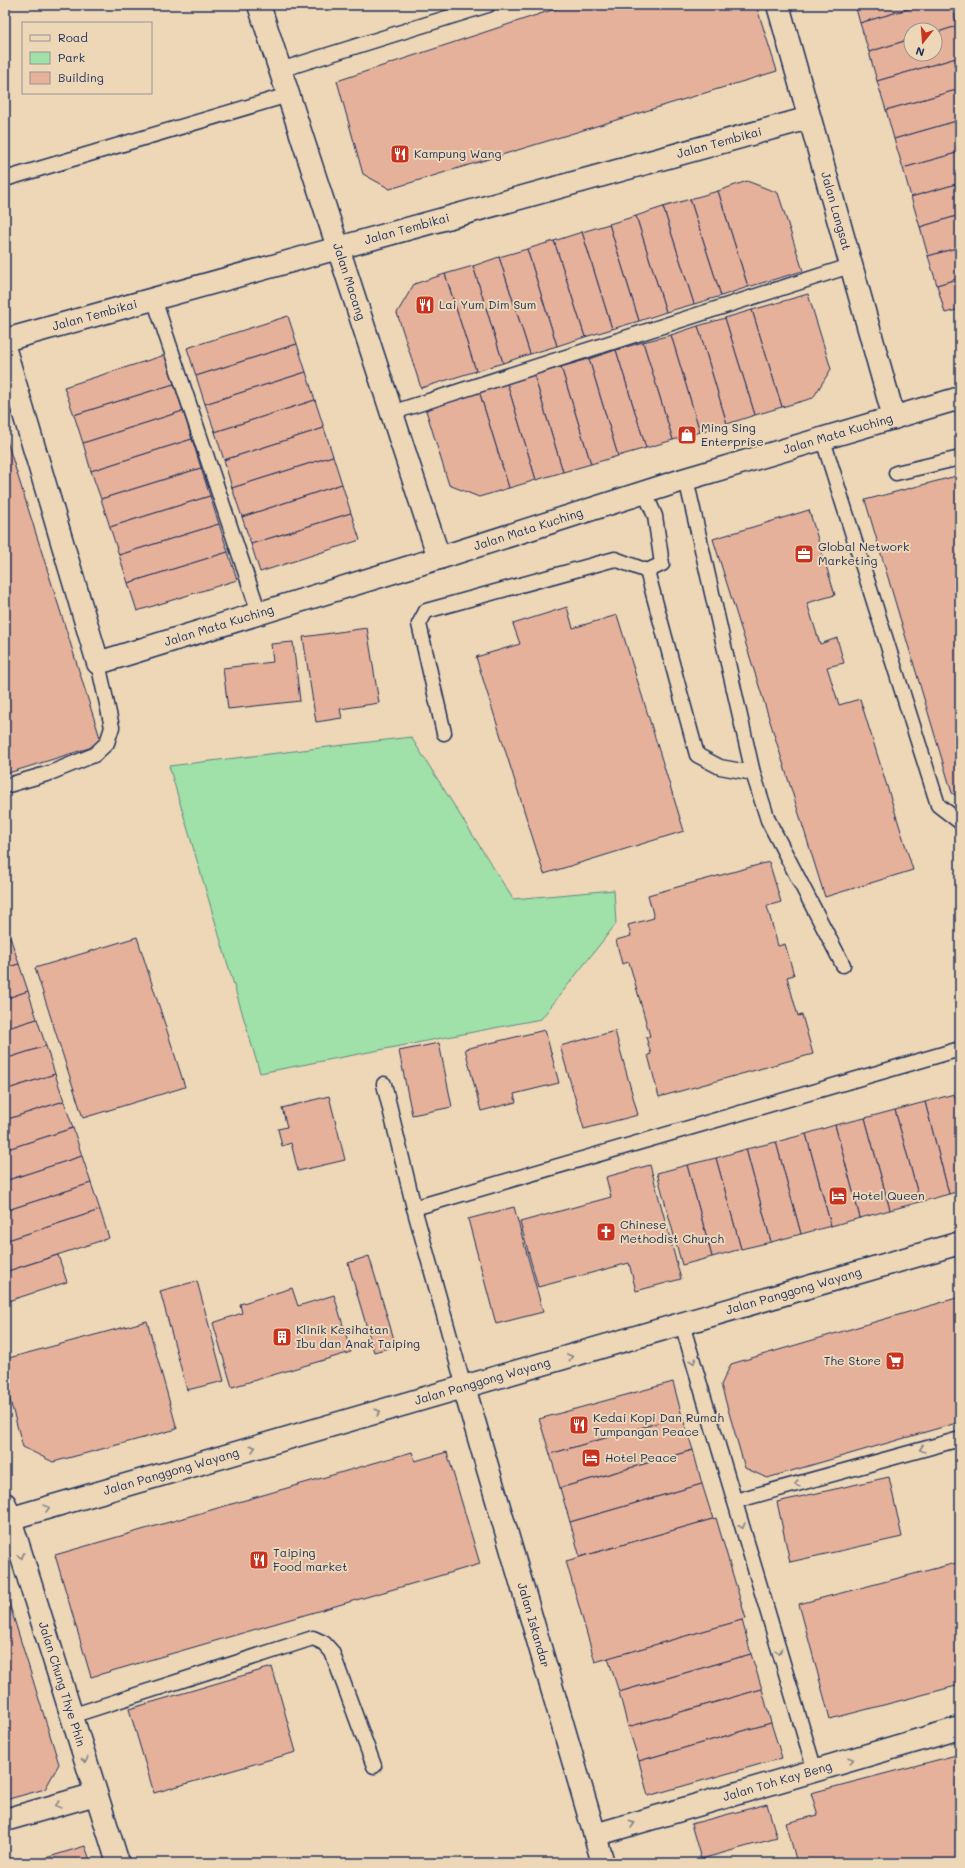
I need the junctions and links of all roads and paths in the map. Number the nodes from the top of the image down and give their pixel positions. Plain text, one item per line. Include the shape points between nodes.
1 (259, 5) edge
2 (488, 5) edge
3 (778, 5) edge
4 (280, 70) junction
5 (288, 95) junction
6 (809, 118) junction
7 (5, 179) edge
8 (338, 248) junction
9 (850, 266) junction
10 (154, 299) junction
11 (5, 340) edge
12 (5, 350) edge
13 (960, 398) edge
14 (391, 413) junction
15 (894, 418) junction
16 (822, 440) junction
17 (960, 458) edge
18 (896, 473) dead end
19 (686, 480) junction
20 (645, 493) junction
21 (438, 558) junction
22 (647, 571) junction
23 (259, 613) junction
24 (98, 663) junction
25 (444, 733) dead end
26 (753, 773) junction
27 (5, 786) edge
28 (960, 822) edge
29 (843, 965) dead end
30 (960, 1049) edge
31 (384, 1084) dead end
32 (414, 1208) junction
33 (960, 1243) edge
34 (682, 1324) junction
35 (464, 1387) junction
36 (960, 1439) edge
37 (735, 1501) junction
38 (7, 1515) edge
39 (71, 1716) junction
40 (960, 1728) edge
41 (374, 1766) dead end
42 (815, 1771) junction
43 (96, 1794) junction
44 (5, 1820) edge
45 (595, 1835) junction
46 (118, 1863) edge
47 (603, 1863) edge

1 - 4 street, Jalan Macang
2 - 4 lane
3 - 6 street, Jalan Langsat
4 - 5 street, Jalan Macang
5 - 7 lane
5 - 8 street, Jalan Macang
6 - 8 street, Jalan Tembikai
6 - 9 street, Jalan Langsat
8 - 10 street, Jalan Tembikai
8 - 14 street, Jalan Macang
9 - 14 lane
9 - 15 street, Jalan Langsat
10 - 11 street, Jalan Tembikai
10 - 23 lane
12 - 24 street
13 - 15 street, Jalan Mata Kuching
14 - 21 street, Jalan Macang
15 - 16 street, Jalan Mata Kuching
16 - 19 street, Jalan Mata Kuching
16 - 28 lane via 938,805
17 - 18 lane
19 - 20 street, Jalan Mata Kuching
19 - 26 lane
20 - 21 street, Jalan Mata Kuching
20 - 22 lane via 655,516 662,564
21 - 23 street, Jalan Mata Kuching
22 - 25 lane via 615,559 426,610 419,624
22 - 26 lane via 697,755 720,767
23 - 24 street, Jalan Mata Kuching
24 - 27 lane via 112,728 107,743 94,755 50,773
26 - 29 lane via 768,820
30 - 32 lane
31 - 32 lane
32 - 35 lane
33 - 34 street, Jalan Panggong Wayang
35 -> 34 street, Jalan Panggong Wayang
34 -> 37 lane
38 -> 35 street, Jalan Panggong Wayang
35 - 45 street, Jalan Iskandar
36 -> 37 lane
37 -> 42 lane
38 -> 39 street, Jalan Chung Thye Phin
39 - 41 lane via 313,1638 324,1643 332,1652
39 -> 43 street, Jalan Chung Thye Phin
42 -> 40 street, Jalan Toh Kay Beng
45 -> 42 street, Jalan Toh Kay Beng
43 -> 44 street
43 - 46 street, Jalan Chung Thye Phin
45 - 47 street, Jalan Iskandar

